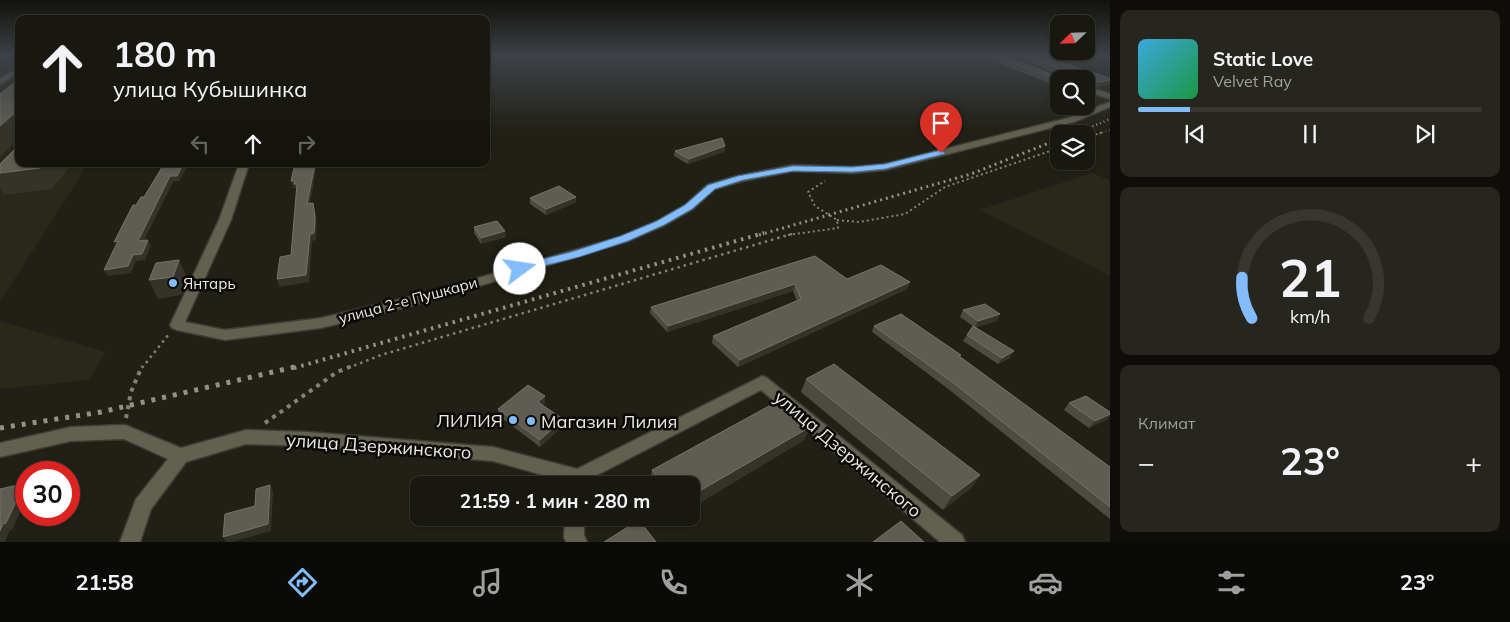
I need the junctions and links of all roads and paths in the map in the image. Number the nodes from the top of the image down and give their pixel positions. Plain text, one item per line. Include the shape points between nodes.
1 (1095, 91) edge
2 (1110, 97) edge
3 (1110, 104) edge
4 (1110, 130) edge
5 (1095, 135) edge
6 (1050, 151) edge
7 (243, 167) edge
8 (843, 169) junction
9 (837, 220) junction
10 (177, 325) junction
11 (125, 432) junction
12 (246, 437) junction
13 (0, 450) edge
14 (180, 456) junction
15 (562, 476) edge
16 (587, 476) edge
17 (575, 526) edge
18 (130, 542) edge
19 (577, 542) edge
20 (955, 542) edge

1 - 2 street
3 - 8 street, улица 2-е Пушкари via 1071,120 885,167
4 - 5 path
6 - 9 path via 945,187 905,214 859,222
7 - 10 street via 225,220
8 - 9 path via 808,192 815,206
8 - 10 street, улица 2-е Пушкари via 793,168 741,178 711,187 688,207 624,239 421,299 321,323 225,335
9 - 12 path via 838,228 790,234 381,355 337,372
10 - 11 path via 143,362 132,384
11 - 13 street via 71,434
11 - 14 street
12 - 14 street, улица Дзержинского
12 - 15 street, улица Дзержинского via 493,454
14 - 18 street via 143,505
16 - 20 street, улица Дзержинского via 762,382
17 - 19 street

